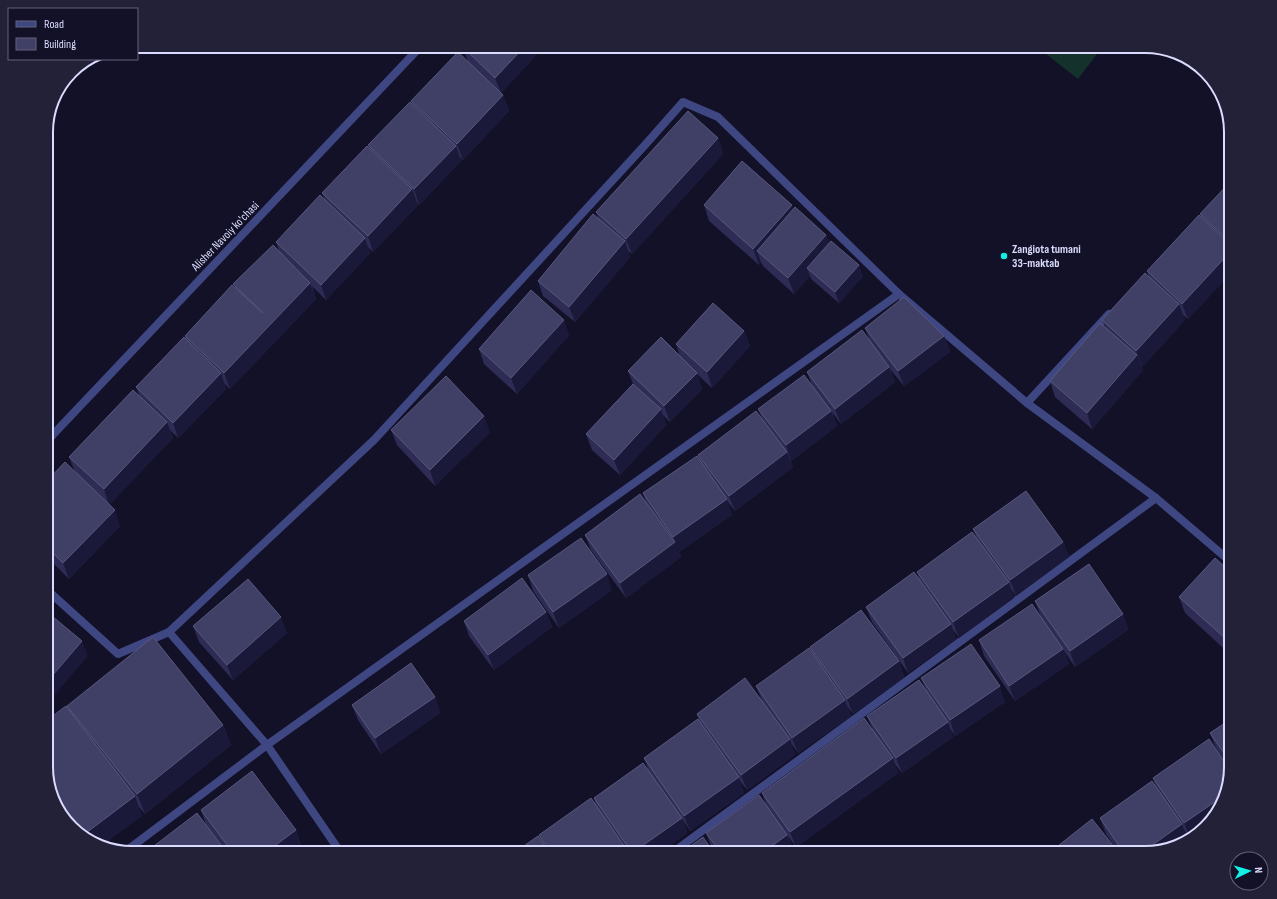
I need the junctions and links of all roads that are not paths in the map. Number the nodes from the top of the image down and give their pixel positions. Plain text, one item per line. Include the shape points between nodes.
1 (414, 53) edge
2 (899, 294) junction
3 (1113, 310) edge
4 (1027, 403) junction
5 (53, 435) edge
6 (1156, 498) junction
7 (1224, 556) edge
8 (53, 595) edge
9 (169, 632) junction
10 (267, 745) junction
11 (133, 846) edge
12 (336, 846) edge
13 (682, 846) edge

1 - 5 street, Alisher Navoiy ko'chasi
2 - 4 street
2 - 9 street via 718,117 683,102 374,440
2 - 10 street
3 - 4 street
4 - 6 street
6 - 7 street
6 - 13 street
8 - 9 street via 118,654
9 - 10 street
10 - 11 street
10 - 12 street

